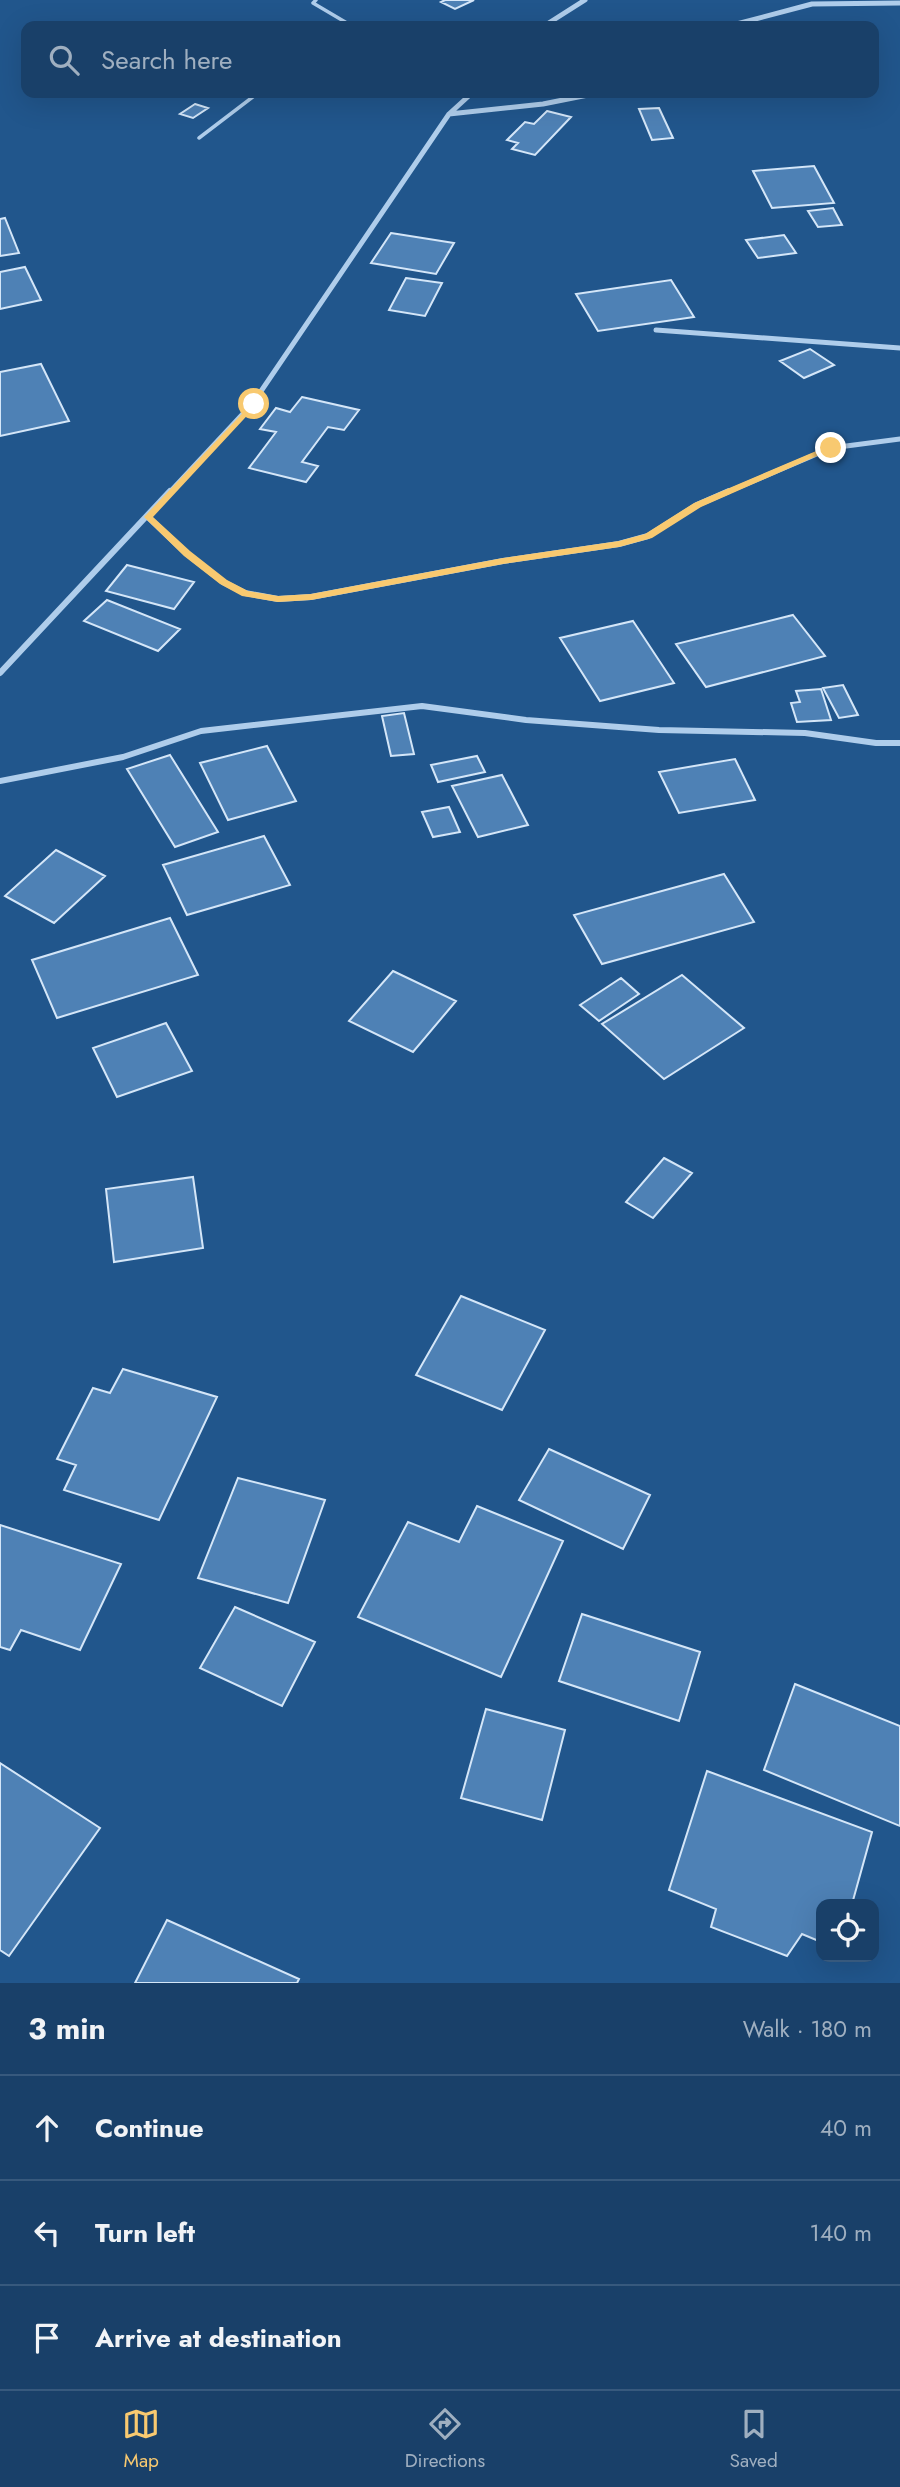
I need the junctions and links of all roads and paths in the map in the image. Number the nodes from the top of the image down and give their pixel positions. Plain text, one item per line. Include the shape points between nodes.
1 (316, 0) edge
2 (585, 0) edge
3 (900, 3) edge
4 (340, 21) edge
5 (552, 21) edge
6 (748, 21) edge
7 (251, 98) edge
8 (467, 98) edge
9 (572, 98) edge
10 (449, 114) junction
11 (199, 138) dead end
12 (656, 330) dead end
13 (900, 348) edge
14 (900, 439) edge
15 (148, 517) junction
16 (0, 673) edge
17 (900, 743) edge
18 (0, 781) edge

1 - 4 lane via 313,3
2 - 5 street
3 - 6 street via 813,4
7 - 11 lane
8 - 10 street
9 - 10 street
10 - 15 street via 254,404
12 - 13 street
14 - 15 street via 831,448 698,505 648,536 619,544 311,597 278,599 245,593 196,561
15 - 16 street
17 - 18 street via 806,733 659,730 526,720 422,706 201,731 123,757

